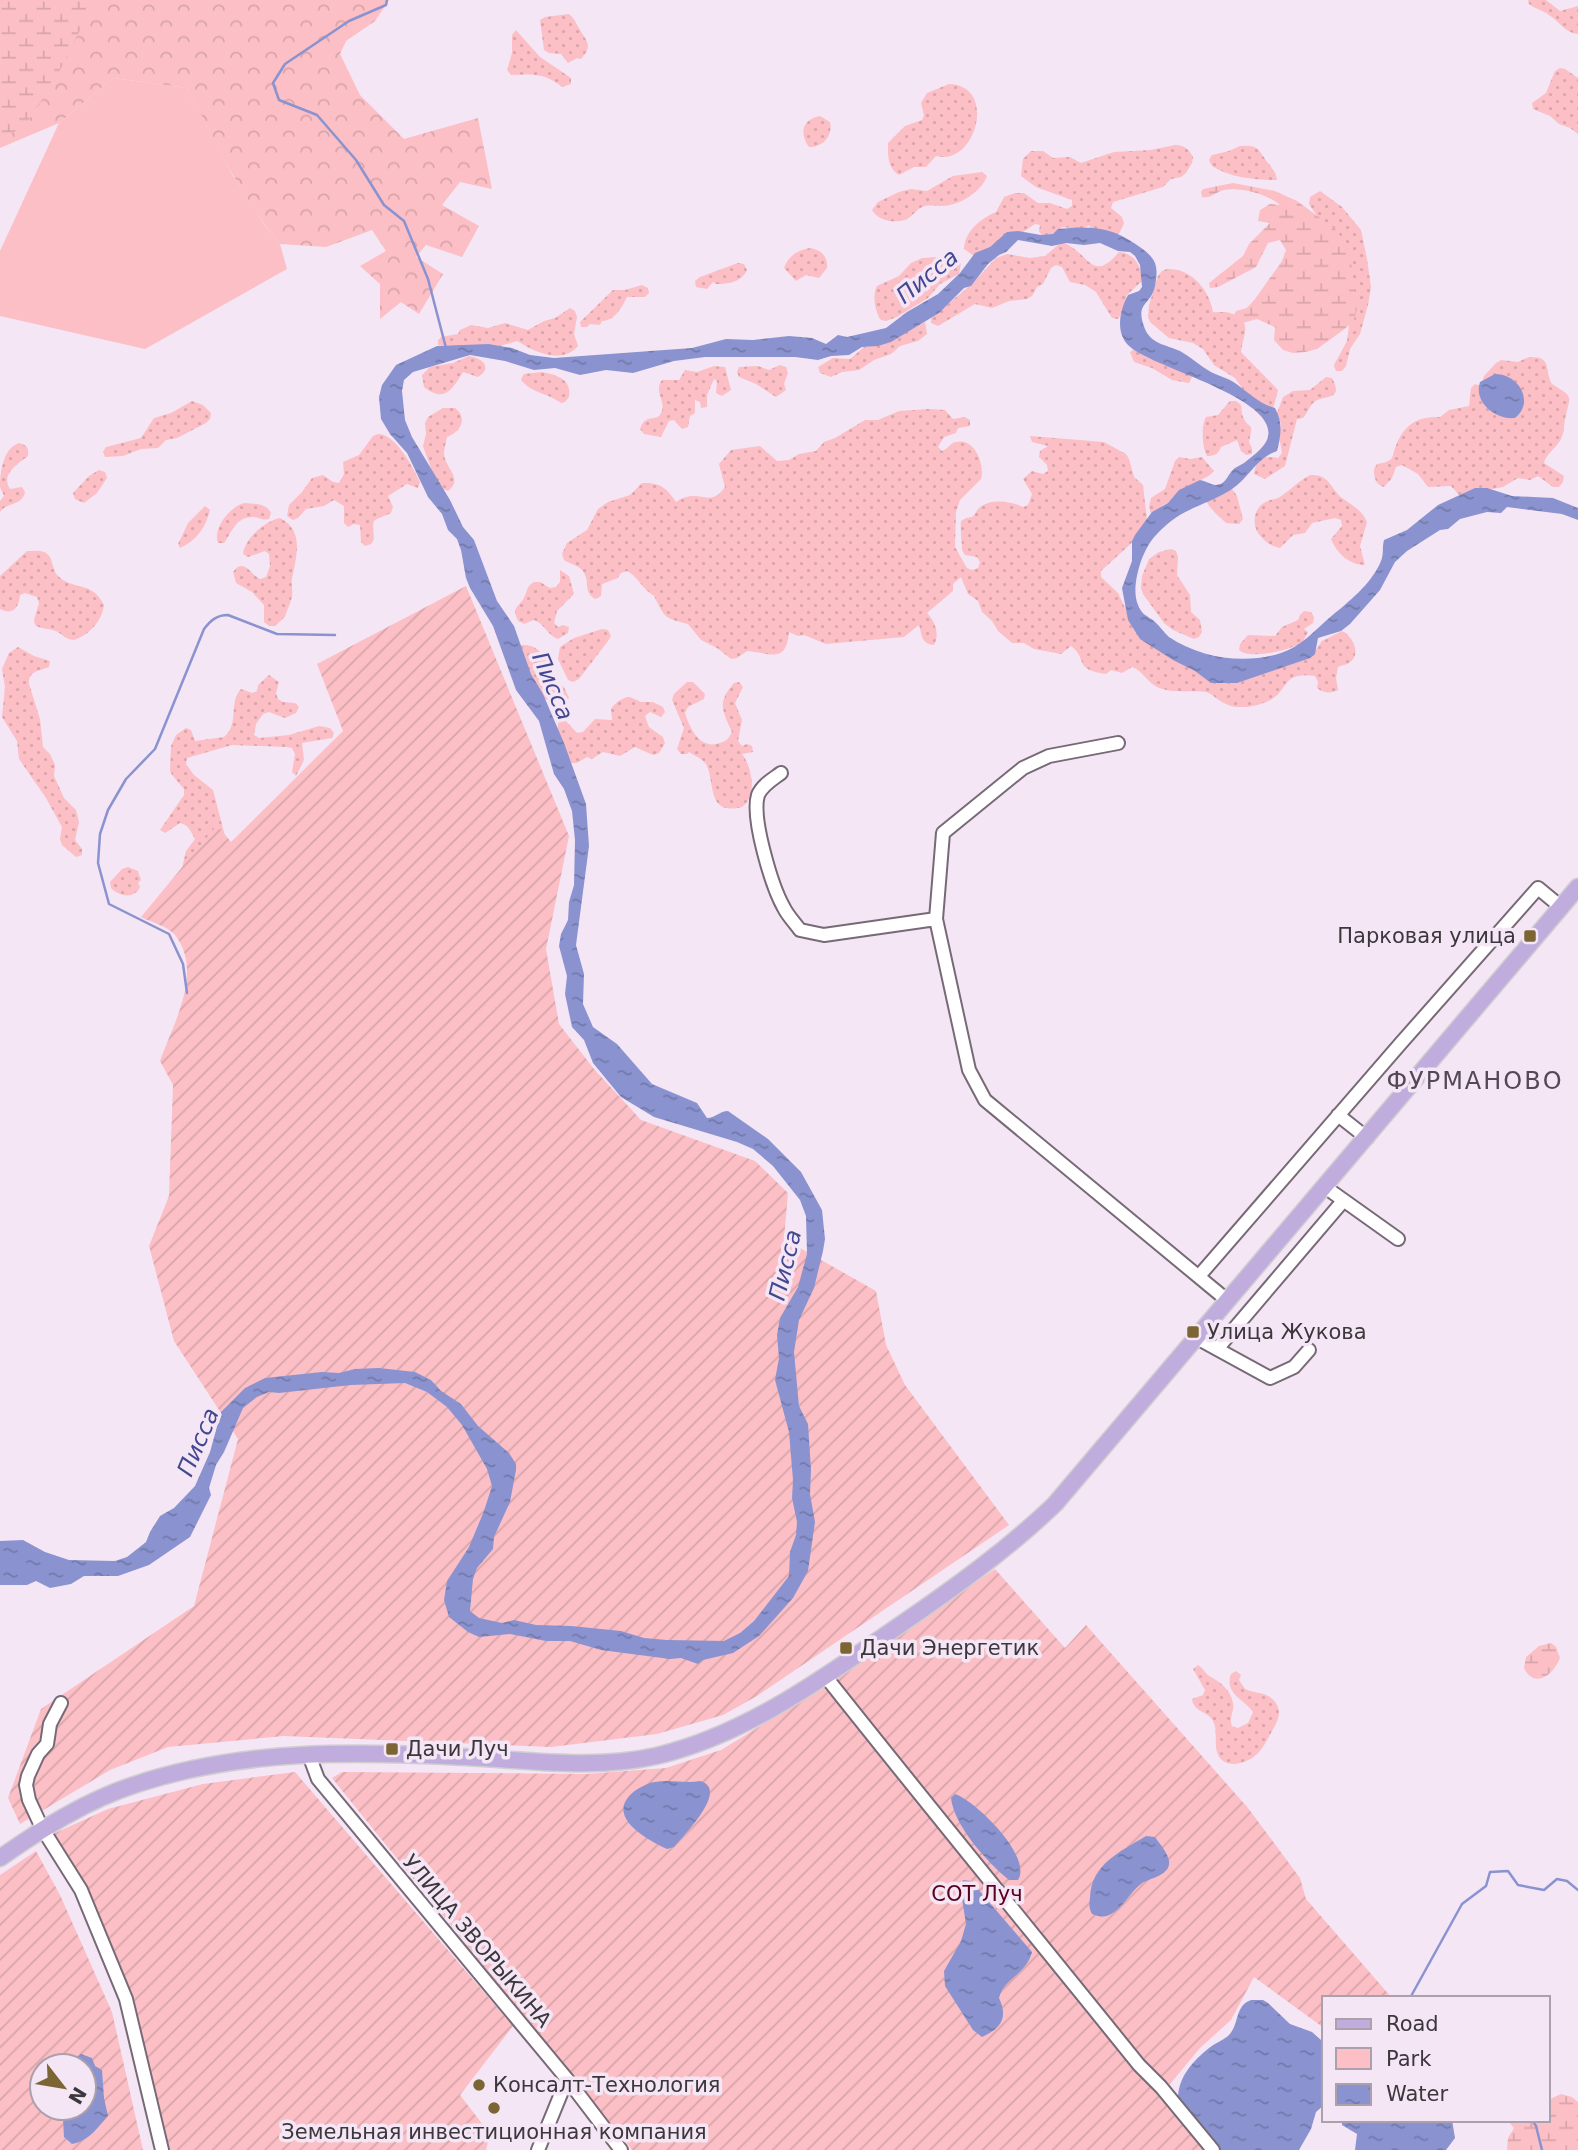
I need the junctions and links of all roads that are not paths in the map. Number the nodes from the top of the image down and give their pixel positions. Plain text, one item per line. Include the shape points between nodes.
1 (1118, 743) dead end
2 (781, 773) dead end
3 (1578, 887) edge
4 (1561, 907) junction
5 (936, 919) junction
6 (1338, 1115) junction
7 (1367, 1138) junction
8 (1325, 1187) junction
9 (1343, 1201) junction
10 (1398, 1239) dead end
11 (1199, 1276) junction
12 (1228, 1301) junction
13 (1197, 1338) junction
14 (1217, 1349) junction
15 (1309, 1350) dead end
16 (826, 1677) junction
17 (61, 1703) dead end
18 (309, 1755) junction
19 (42, 1828) junction
20 (0, 1858) edge
21 (567, 2079) junction
22 (162, 2150) edge
23 (538, 2150) edge
24 (621, 2150) edge
25 (1213, 2150) edge

1 - 5 street via 1049,756 1023,768 943,833
2 - 5 street via 758,795 757,815 767,864 783,907 800,930 824,935
3 - 4 main road
4 - 6 street via 1538,888
4 - 7 main road
5 - 11 street via 969,1070 985,1100
6 - 7 street
6 - 11 street
7 - 8 main road
8 - 9 street
8 - 12 main road
9 - 10 street
9 - 14 street
11 - 12 street
12 - 13 main road
13 - 14 street
13 - 16 main road via 1036,1522
14 - 15 street via 1270,1378 1294,1367
16 - 18 main road via 734,1729 684,1748 628,1761
16 - 25 street via 1139,2066
17 - 19 street via 26,1785
18 - 19 main road via 211,1765 137,1784
18 - 21 street, УЛИЦА ЗВОРЫКИНА via 318,1779
19 - 20 main road
19 - 22 street via 81,1890 126,1999
21 - 23 street
21 - 24 street, УЛИЦА ЗВОРЫКИНА

